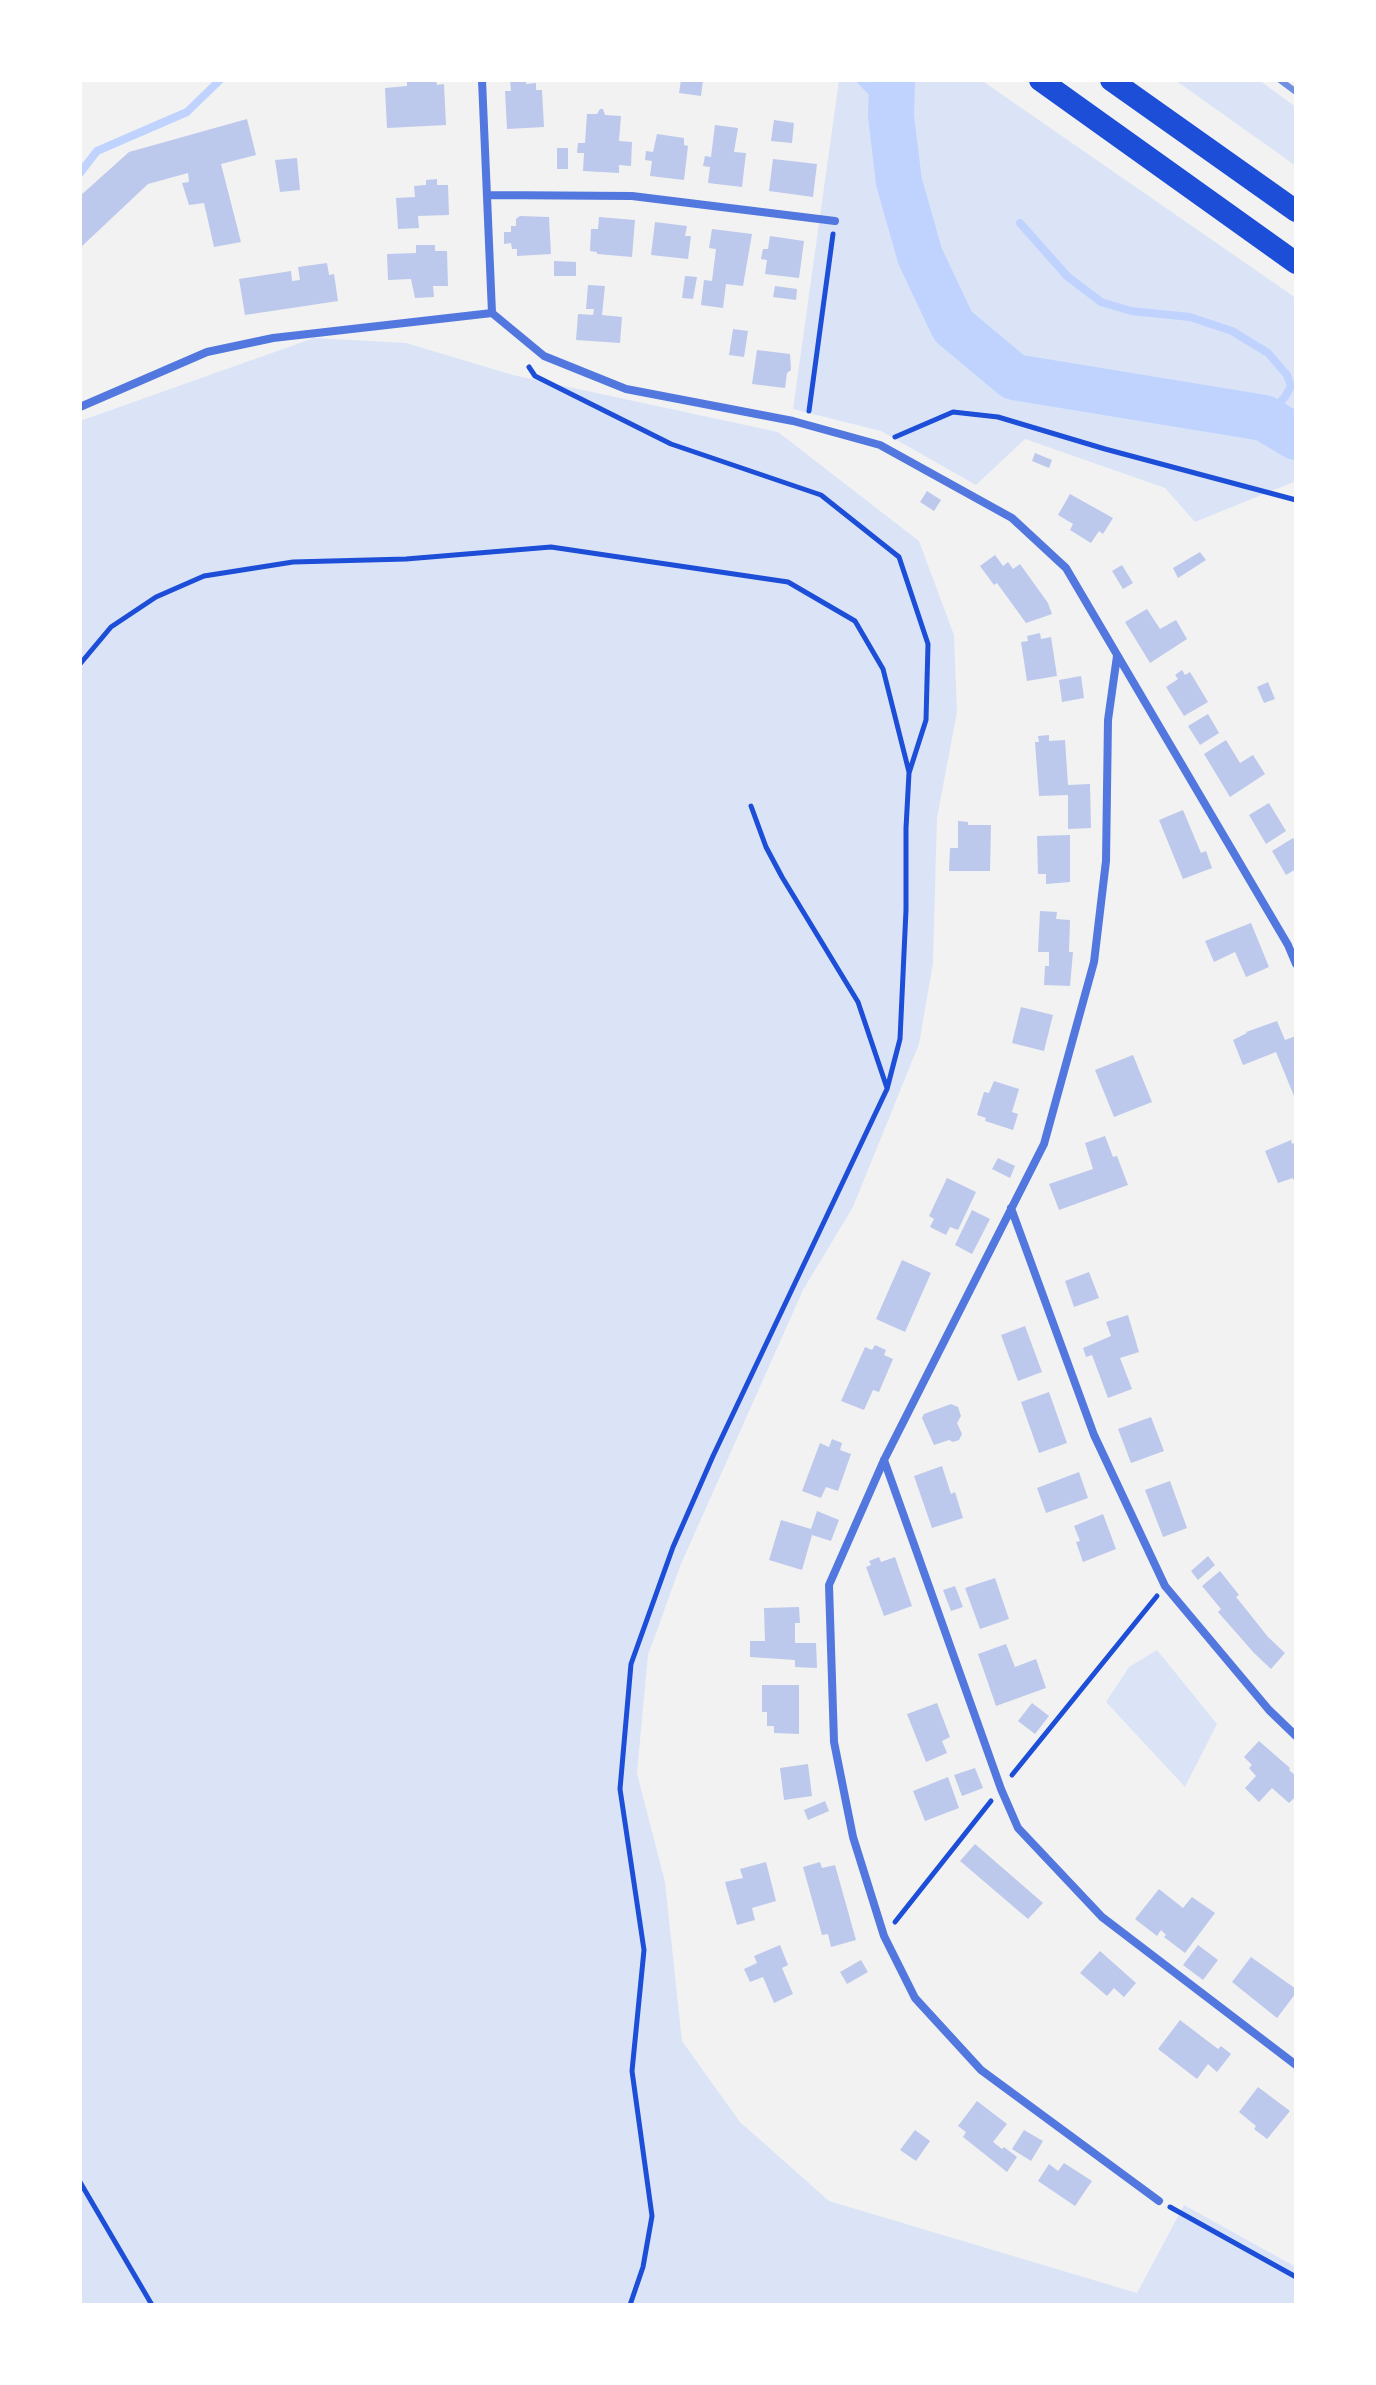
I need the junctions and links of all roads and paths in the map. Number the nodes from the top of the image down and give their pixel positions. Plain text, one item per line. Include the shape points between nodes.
1 (482, 80) edge
2 (1040, 80) edge
3 (1111, 80) edge
4 (1126, 88) edge
5 (488, 195) junction
6 (1296, 211) edge
7 (835, 221) joint
8 (1296, 263) edge
9 (492, 313) junction
10 (526, 363) dead end
11 (80, 407) edge
12 (807, 425) junction
13 (880, 445) junction
14 (1296, 500) edge
15 (1117, 656) junction
16 (80, 664) edge
17 (909, 773) junction
18 (751, 806) dead end
19 (1296, 964) edge
20 (887, 1089) junction
21 (1011, 1208) junction
22 (884, 1460) junction
23 (1165, 1586) junction
24 (1296, 1736) edge
25 (1001, 1789) junction
26 (910, 1903) dead end
27 (1296, 2065) edge
28 (80, 2182) edge
29 (1159, 2201) joint
30 (1296, 2277) edge
31 (152, 2305) edge
32 (630, 2305) edge

1 - 5 street
2 - 8 highway
3 - 4 highway
4 - 6 highway
5 - 7 street via 632,196
5 - 9 street
7 - 12 path
9 - 11 street via 273,338 207,352
9 - 12 street via 544,356 626,389
10 - 17 path via 535,376 671,444 821,495 899,557 928,644 926,720
12 - 13 street
13 - 14 path via 953,412 998,417
13 - 15 street via 1012,518 1066,568
15 - 19 street
15 - 21 street via 1108,720 1106,861 1094,962 1044,1144
16 - 17 path via 111,627 156,597 204,576 293,562 551,547 788,582 855,621 883,669
17 - 20 path via 900,1039
18 - 20 path via 766,847 858,1002
20 - 32 path via 673,1547 631,1664 620,1789 644,1950 632,2071 652,2216
21 - 22 street
21 - 23 street via 1094,1435
22 - 25 street
22 - 29 street via 829,1585 834,1742 853,1837 884,1936 915,1998 981,2070
23 - 24 street
23 - 25 path
25 - 26 path
25 - 27 street via 1018,1828 1102,1917
28 - 31 path
29 - 30 path

